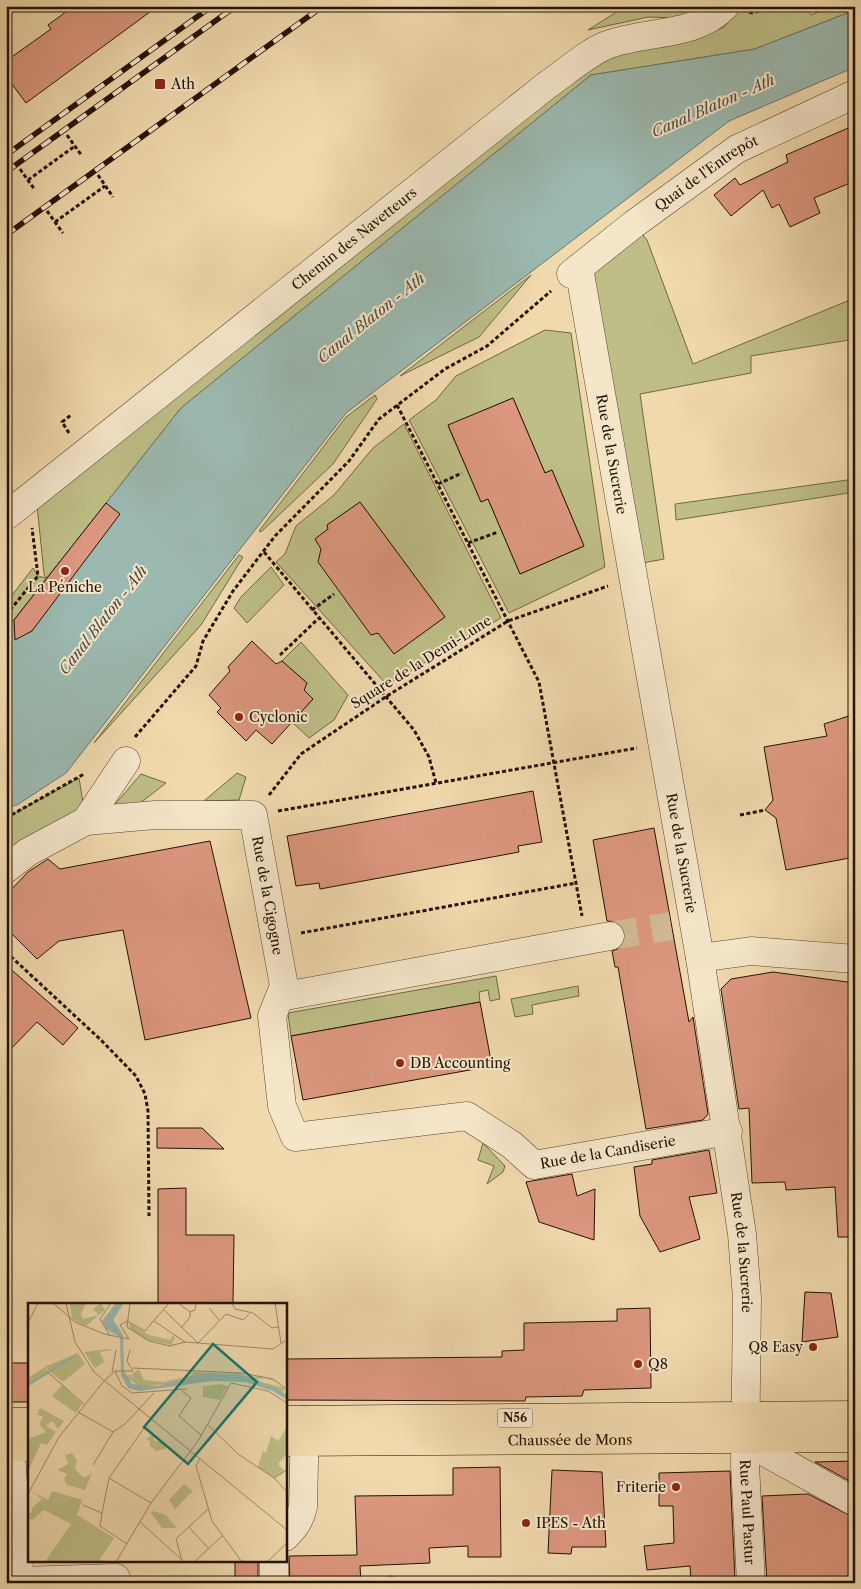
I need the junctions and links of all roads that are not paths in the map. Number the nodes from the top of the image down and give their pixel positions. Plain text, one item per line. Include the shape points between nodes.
1 (725, 6) edge
2 (855, 94) edge
3 (575, 271) joint
4 (19, 518) edge
5 (128, 751) road end
6 (86, 821) junction
7 (6, 869) edge
8 (598, 938) tunnel mouth
9 (700, 958) junction
10 (855, 959) edge
11 (280, 997) junction
12 (728, 1131) junction
13 (295, 1138) joint
14 (855, 1415) edge
15 (745, 1428) junction
16 (295, 1431) edge
17 (15, 1435) edge
18 (855, 1438) edge
19 (855, 1502) edge
20 (286, 1536) edge
21 (274, 1562) edge
22 (116, 1578) dead end
23 (20, 1582) edge
24 (274, 1583) edge
25 (751, 1583) edge

1 - 4 street, Chemin des Navetteurs via 718,14 685,29 606,45 547,85
2 - 3 street, Quai de l'Entrepôt via 737,149
3 - 9 street, Rue de la Sucrerie via 635,582 662,743 682,924
5 - 6 street
6 - 7 street via 28,852
6 - 11 street, Rue de la Cigogne via 156,815 253,815 284,986
8 - 11 street
9 - 10 street via 751,951
9 - 12 street, Rue de la Sucrerie
11 - 13 street, Rue de la Cigogne via 272,1016 282,1106
12 - 13 street, Rue de la Candiserie via 534,1166 512,1145 466,1116
12 - 15 street, Rue de la Sucrerie via 747,1298
14 - 15 main road, Chaussée de Mons / N56
15 - 16 main road, Chaussée de Mons / N56
15 - 18 main road, Chaussée de Mons / N56
15 - 19 street
15 - 25 street, Rue Paul Pastur
16 - 20 street via 305,1486 301,1517
17 - 23 street
21 - 24 street
22 - 23 street

